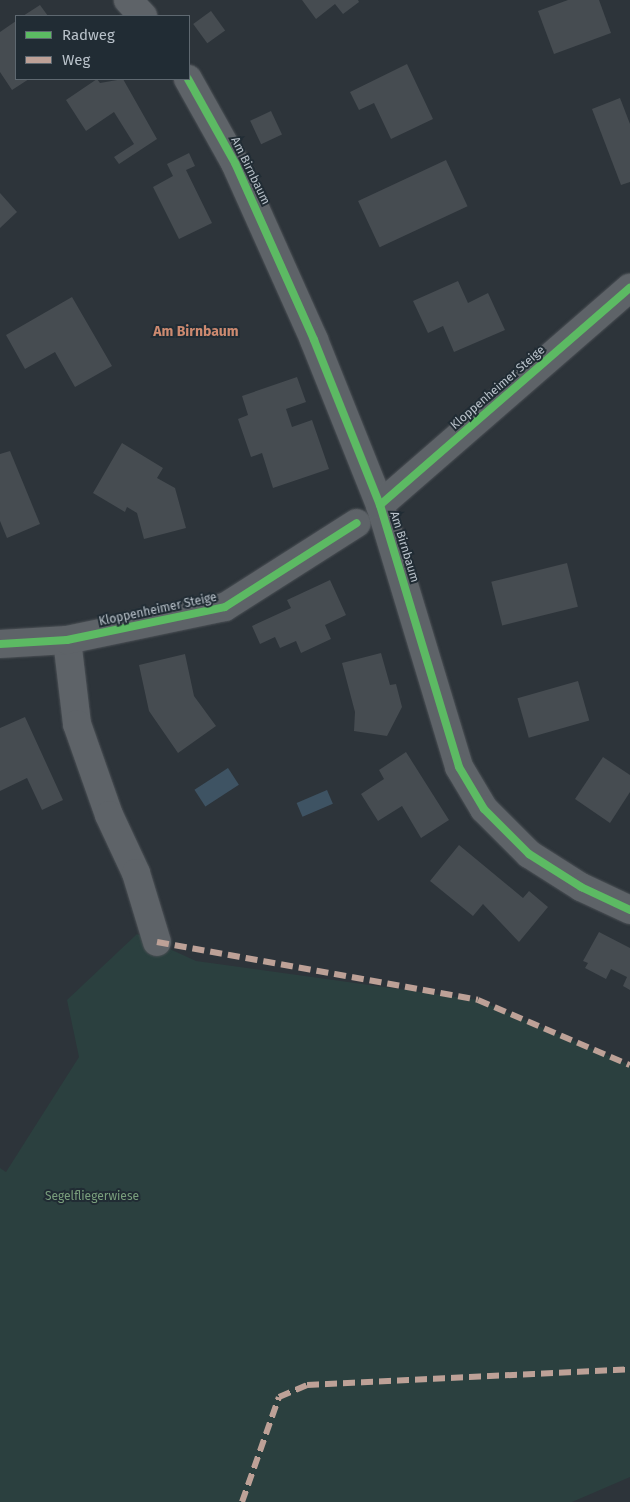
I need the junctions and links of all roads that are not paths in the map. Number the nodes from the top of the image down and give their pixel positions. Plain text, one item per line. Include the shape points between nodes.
1 (128, 0) edge
2 (142, 15) edge
3 (189, 80) edge
4 (630, 288) edge
5 (380, 505) junction
6 (357, 523) dead end
7 (67, 640) junction
8 (0, 644) edge
9 (630, 910) edge
10 (157, 942) dead end

1 - 2 street
3 - 5 street, Am Birnbaum via 251,198
4 - 5 street, Kloppenheimer Steige
5 - 9 street, Am Birnbaum via 456,758 484,809 529,854 582,887
6 - 7 street, Kloppenheimer Steige via 225,607
7 - 8 street, Kloppenheimer Steige
7 - 10 street via 77,724 109,815 136,873

